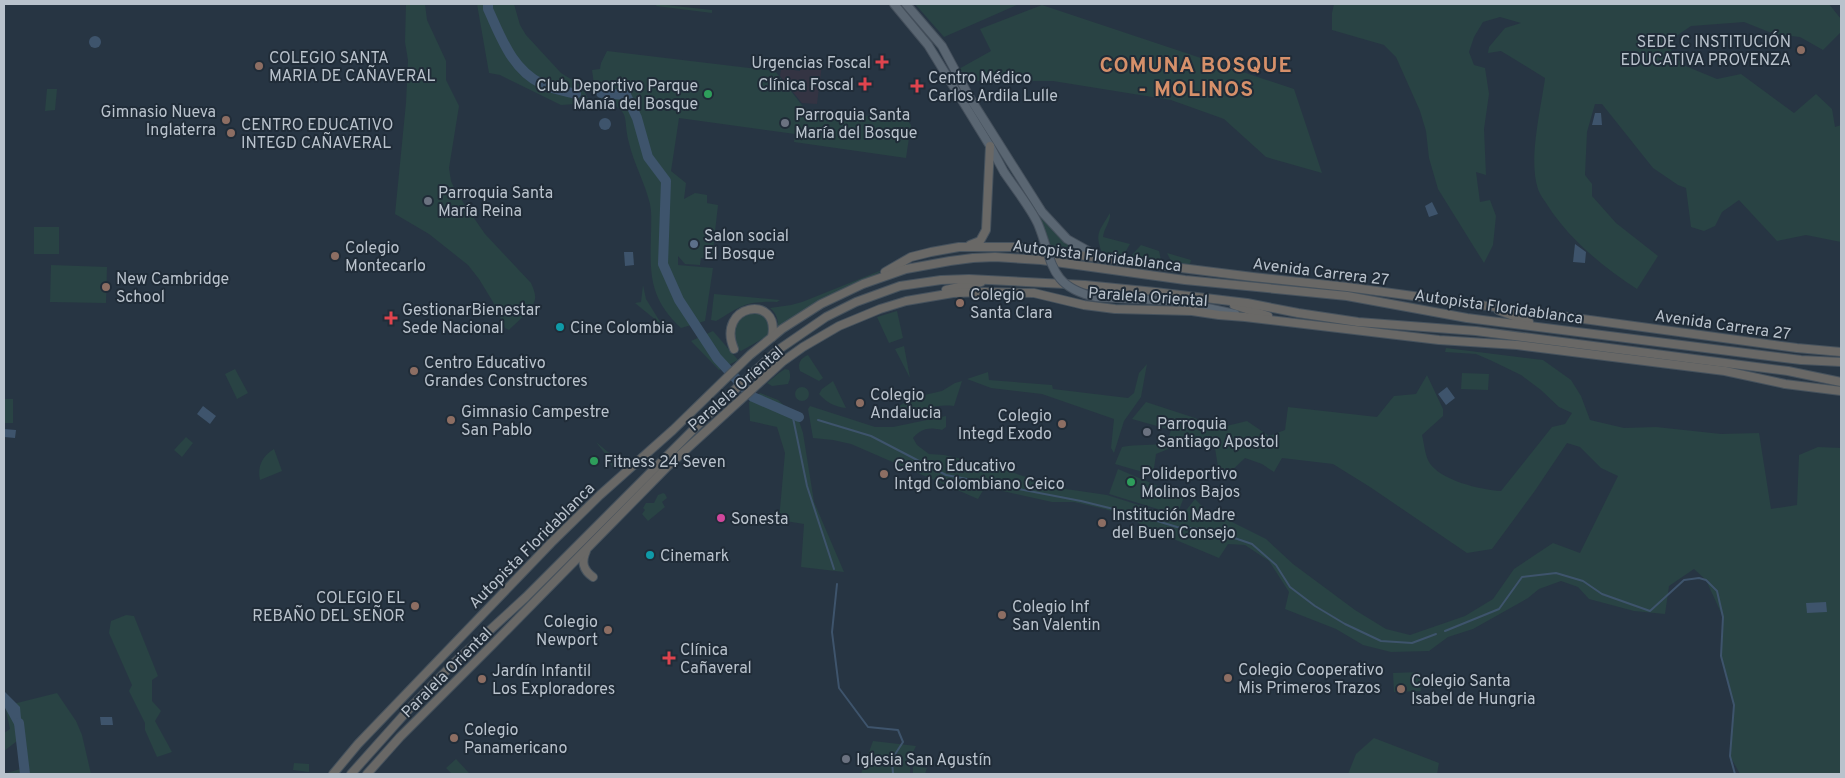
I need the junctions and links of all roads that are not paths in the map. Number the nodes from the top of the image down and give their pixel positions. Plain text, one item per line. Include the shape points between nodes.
1 (894, 4) edge
2 (906, 4) edge
3 (990, 146) junction
4 (959, 247) junction
5 (1099, 258) junction
6 (1223, 273) junction
7 (1185, 280) junction
8 (989, 281) junction
9 (863, 284) junction
10 (1219, 300) junction
11 (906, 301) junction
12 (1488, 307) junction
13 (1245, 317) junction
14 (1284, 322) junction
15 (1538, 326) junction
16 (772, 336) junction
17 (734, 349) dead end
18 (1841, 352) edge
19 (1841, 362) edge
20 (1841, 382) edge
21 (1841, 391) edge
22 (588, 548) junction
23 (593, 577) dead end
24 (334, 774) edge
25 (351, 774) edge
26 (367, 774) edge

1 - 3 main road via 925,40
2 - 5 main road via 942,46 970,98 1042,212 1067,239
3 - 4 highway via 986,230 980,241
3 - 13 main road, bridge via 1038,223 1055,272 1072,289 1096,297 1176,301
4 - 5 highway, Avenida Carrera 27 via 1014,247
4 - 9 highway, Avenida Carrera 27 via 911,257
5 - 6 highway, Avenida Carrera 27
6 - 7 highway
6 - 12 highway, Avenida Carrera 27 via 1348,286
7 - 9 highway, Autopista Floridablanca via 1041,260 995,257 928,264
7 - 15 highway, Autopista Floridablanca via 1347,296 1467,318
8 - 10 highway, Autopista Floridablanca via 1085,285
8 - 11 highway
8 - 25 highway, Autopista Floridablanca via 918,282 878,293 819,322 778,350 416,702
9 - 16 highway, Autopista Floridablanca via 821,304
10 - 14 highway
10 - 20 highway, Autopista Floridablanca via 1358,322 1476,331 1788,371
11 - 13 highway, Paralela Oriental via 984,292 1034,293 1097,308 1192,311
11 - 22 highway, Paralela Oriental via 839,326 768,375 669,465
12 - 15 highway
12 - 18 highway, Avenida Carrera 27
13 - 14 highway
14 - 21 highway via 1439,340 1517,345 1725,371 1785,384
15 - 19 highway, Autopista Floridablanca via 1801,360
16 - 17 highway via 774,329 769,315 763,310 748,308 732,325 730,333
16 - 24 highway, Autopista Floridablanca via 523,570 358,744
22 - 23 highway via 583,566
22 - 26 highway, Paralela Oriental

